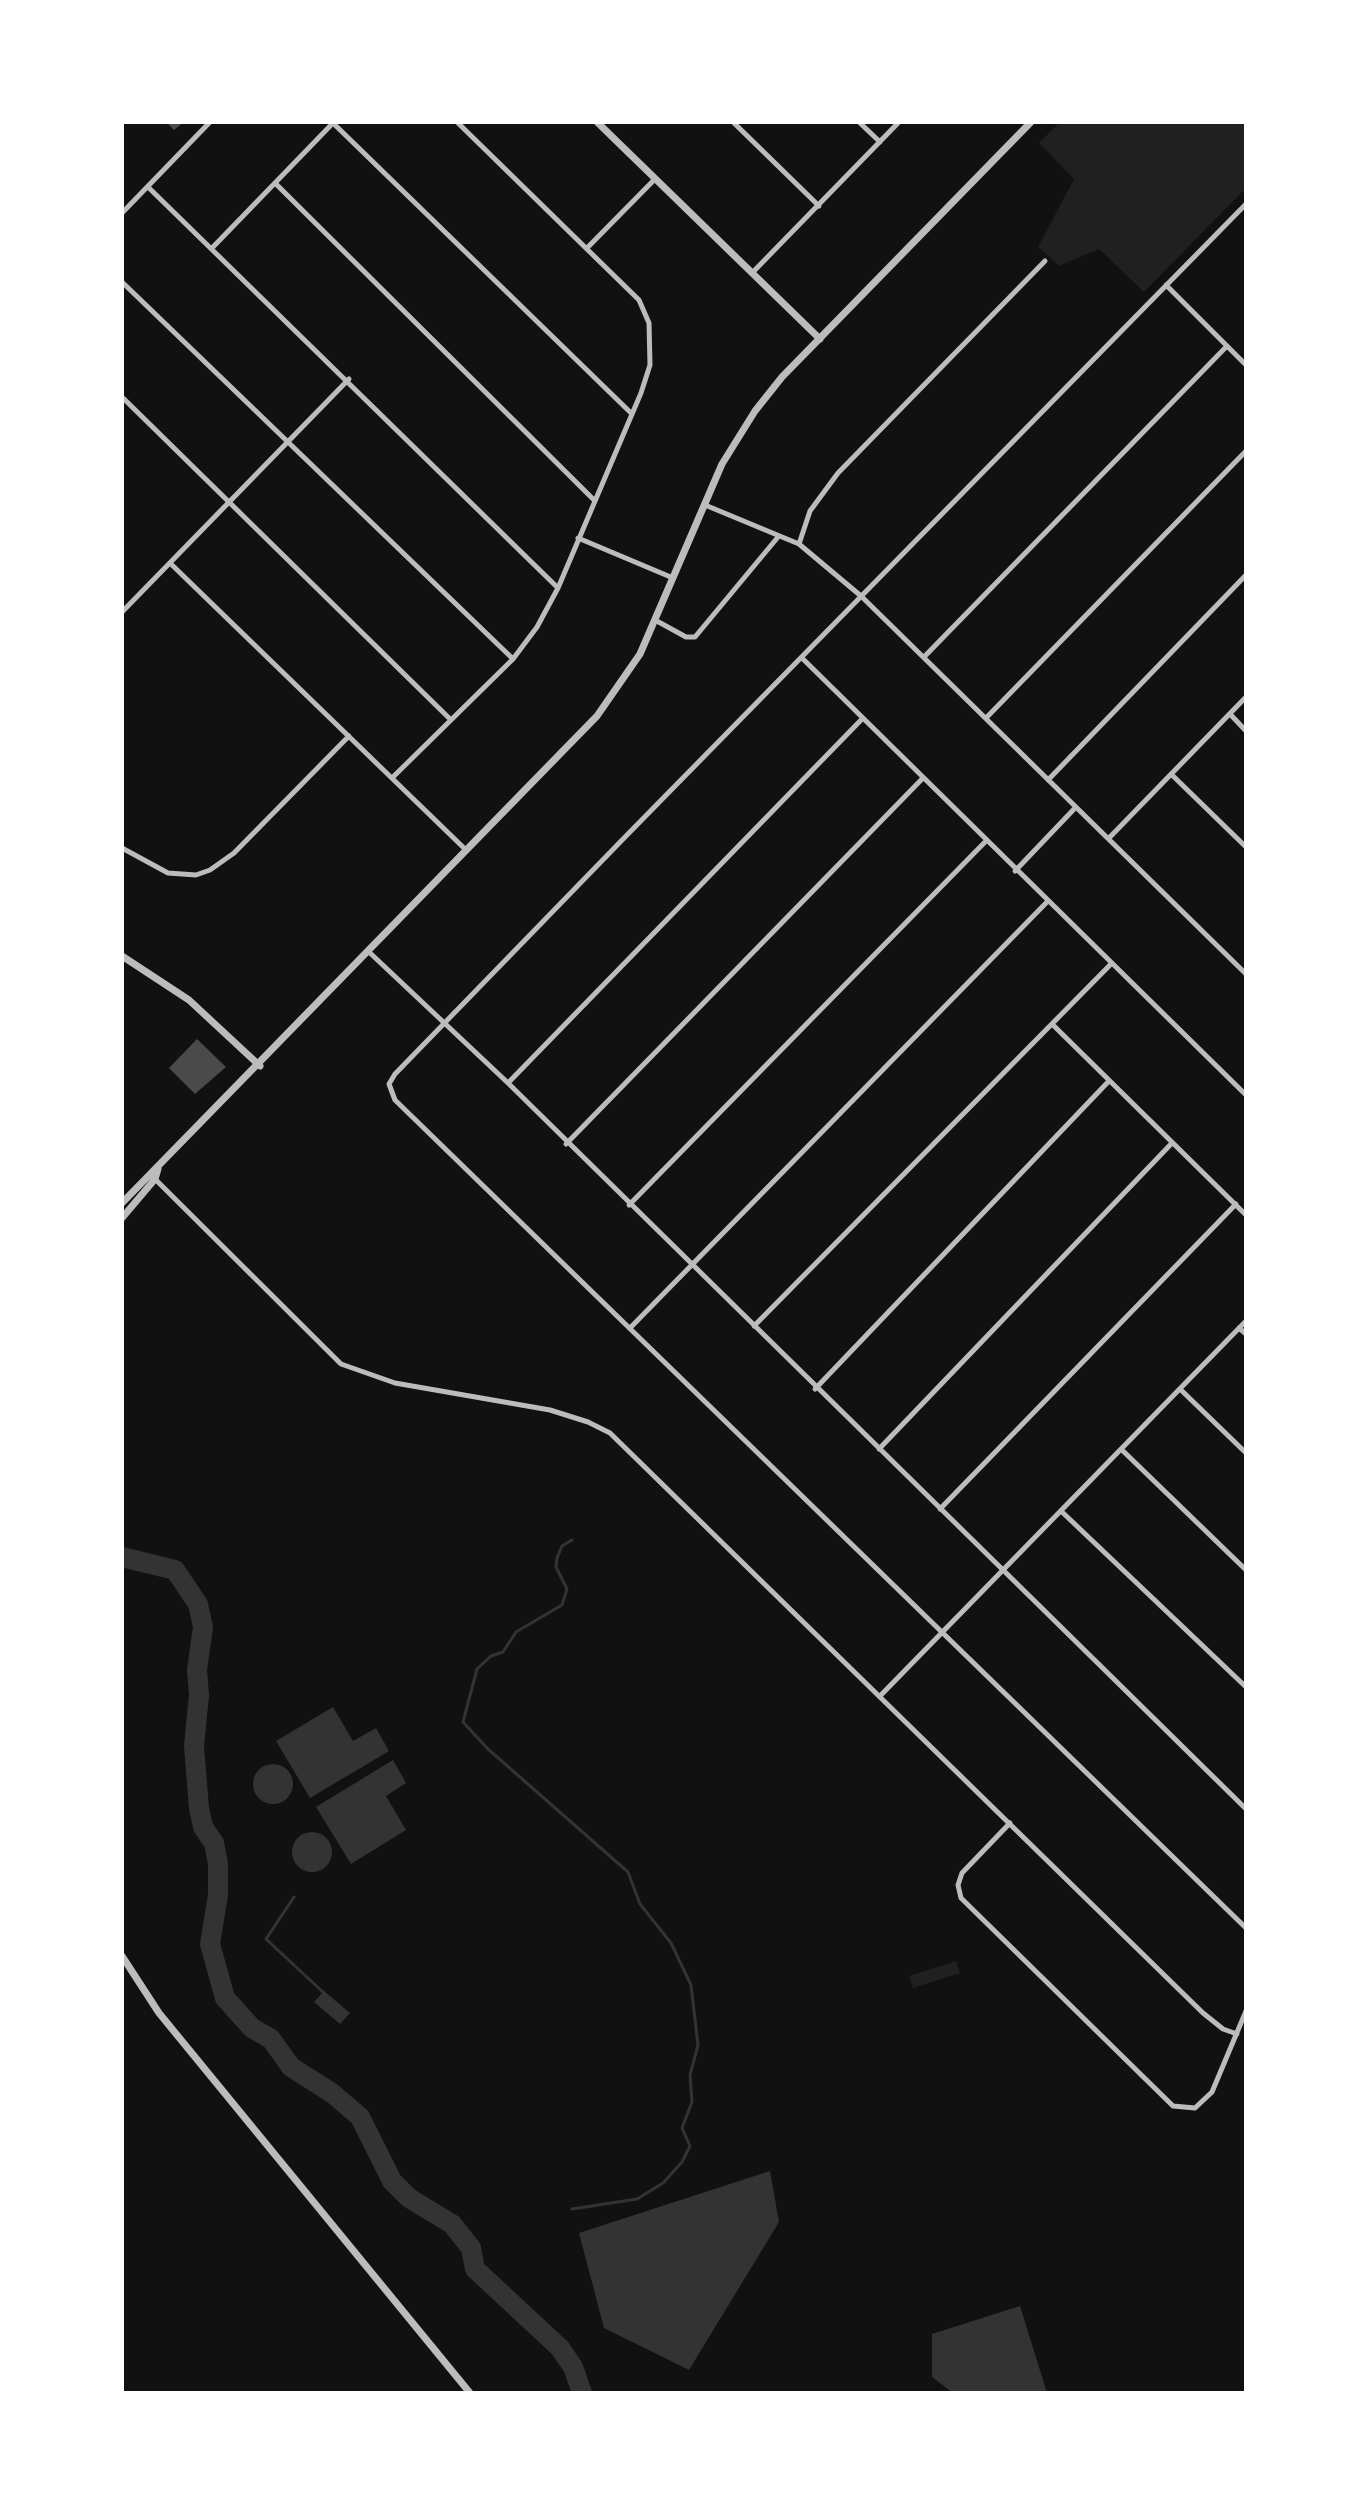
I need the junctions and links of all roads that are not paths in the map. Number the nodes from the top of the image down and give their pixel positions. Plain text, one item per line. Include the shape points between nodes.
1 (210, 122) edge
2 (457, 122) edge
3 (597, 122) edge
4 (733, 122) edge
5 (859, 122) edge
6 (899, 122) edge
7 (1031, 122) edge
8 (333, 123) edge
9 (880, 142) junction
10 (655, 179) junction
11 (275, 183) junction
12 (148, 187) junction
13 (1246, 204) edge
14 (819, 206) junction
15 (122, 213) edge
16 (213, 247) junction
17 (587, 248) junction
18 (1045, 261) dead end
19 (752, 274) junction
20 (122, 282) edge
21 (1166, 285) junction
22 (820, 339) junction
23 (1227, 346) junction
24 (1246, 365) edge
25 (349, 379) junction
26 (122, 397) edge
27 (631, 413) junction
28 (288, 441) junction
29 (1246, 451) edge
30 (593, 499) junction
31 (231, 500) junction
32 (704, 504) junction
33 (779, 537) junction
34 (578, 538) junction
35 (799, 544) junction
36 (171, 564) junction
37 (1246, 575) edge
38 (673, 579) junction
39 (558, 588) junction
40 (861, 596) junction
41 (122, 612) edge
42 (655, 620) junction
43 (924, 657) junction
44 (802, 658) junction
45 (513, 659) junction
46 (1246, 697) edge
47 (1229, 714) junction
48 (863, 718) junction
49 (986, 718) junction
50 (451, 720) junction
51 (1246, 731) edge
52 (349, 736) junction
53 (1171, 774) junction
54 (393, 777) junction
55 (923, 778) junction
56 (1048, 780) junction
57 (1076, 807) junction
58 (1109, 838) junction
59 (985, 842) junction
60 (1246, 847) edge
61 (122, 848) edge
62 (467, 851) junction
63 (1015, 871) junction
64 (1047, 902) junction
65 (369, 952) junction
66 (122, 956) edge
67 (1110, 965) junction
68 (1246, 974) edge
69 (444, 1023) junction
70 (1052, 1024) junction
71 (260, 1066) junction
72 (1108, 1082) junction
73 (508, 1083) junction
74 (1245, 1091) edge
75 (1172, 1143) junction
76 (566, 1144) junction
77 (152, 1176) junction
78 (122, 1203) edge
79 (1236, 1204) junction
80 (629, 1205) junction
81 (1246, 1215) edge
82 (122, 1218) edge
83 (690, 1265) junction
84 (1246, 1321) edge
85 (754, 1326) junction
86 (631, 1327) junction
87 (1239, 1328) junction
88 (1246, 1334) edge
89 (815, 1389) junction
90 (1180, 1389) junction
91 (879, 1449) junction
92 (1121, 1449) junction
93 (1246, 1453) edge
94 (940, 1509) junction
95 (1061, 1511) junction
96 (1002, 1570) junction
97 (1246, 1570) edge
98 (942, 1631) junction
99 (1246, 1687) edge
100 (881, 1695) junction
101 (1246, 1809) edge
102 (1010, 1823) junction
103 (1246, 1928) edge
104 (122, 1956) edge
105 (1246, 2011) edge
106 (1237, 2034) junction
107 (470, 2393) edge

1 - 12 street
2 - 17 street
3 - 10 street
4 - 14 street
5 - 9 street
6 - 9 street
7 - 22 street
8 - 11 street
8 - 27 street
9 - 14 street
10 - 17 street
10 - 19 street
11 - 16 street
11 - 30 street
12 - 15 street
12 - 16 street
13 - 21 street
14 - 19 street
16 - 25 street
17 - 27 street via 639,300 649,323 650,365
18 - 35 street via 838,473 810,511
19 - 22 street
20 - 28 street
21 - 23 street
21 - 40 street
22 - 32 street via 755,411
23 - 24 street
23 - 43 street
25 - 28 street
25 - 39 street
26 - 31 street
27 - 30 street
28 - 31 street
28 - 45 street
29 - 49 street
30 - 34 street
31 - 36 street
31 - 50 street
32 - 33 street
32 - 38 street
33 - 35 street
33 - 42 street via 695,637
34 - 38 street
34 - 39 street
35 - 40 street
36 - 41 street
36 - 52 street
37 - 56 street
38 - 42 street
39 - 45 street
40 - 43 street
40 - 44 street
42 - 62 street via 614,696
43 - 49 street
44 - 48 street
44 - 69 street
45 - 50 street
46 - 47 street
47 - 51 street
47 - 53 street
48 - 55 street
48 - 73 street
49 - 56 street
50 - 54 street
52 - 54 street
52 - 61 street via 234,853 210,870 168,873
53 - 58 street
53 - 60 street
54 - 62 street
55 - 59 street
55 - 76 street
56 - 57 street
57 - 58 street
57 - 63 street
58 - 68 street
59 - 63 street
59 - 80 street
62 - 65 street
63 - 64 street
64 - 67 street
64 - 83 street
65 - 69 street
65 - 71 street
66 - 71 street via 189,1000
67 - 70 street
67 - 74 street
69 - 73 street
69 - 86 street via 390,1080 392,1094
70 - 72 street
70 - 85 street
71 - 77 street
72 - 75 street
72 - 89 street
73 - 76 street
75 - 79 street
75 - 91 street
76 - 80 street
77 - 78 street
77 - 82 street
77 - 100 street via 341,1364 395,1383 550,1410 610,1433
79 - 81 street
79 - 94 street
80 - 83 street
83 - 85 street
83 - 86 street
84 - 87 street
85 - 89 street
86 - 98 street
87 - 88 street
87 - 90 street
89 - 91 street
90 - 92 street
90 - 93 street
91 - 94 street
92 - 95 street
92 - 97 street
94 - 96 street
95 - 96 street
95 - 99 street
96 - 98 street
96 - 101 street
98 - 100 street
98 - 103 street
100 - 102 street
102 - 106 street via 1203,2013
102 - 106 street via 962,1873 961,1898 1173,2106 1188,2110 1200,2105 1218,2082
104 - 107 street via 177,2034
105 - 106 street

